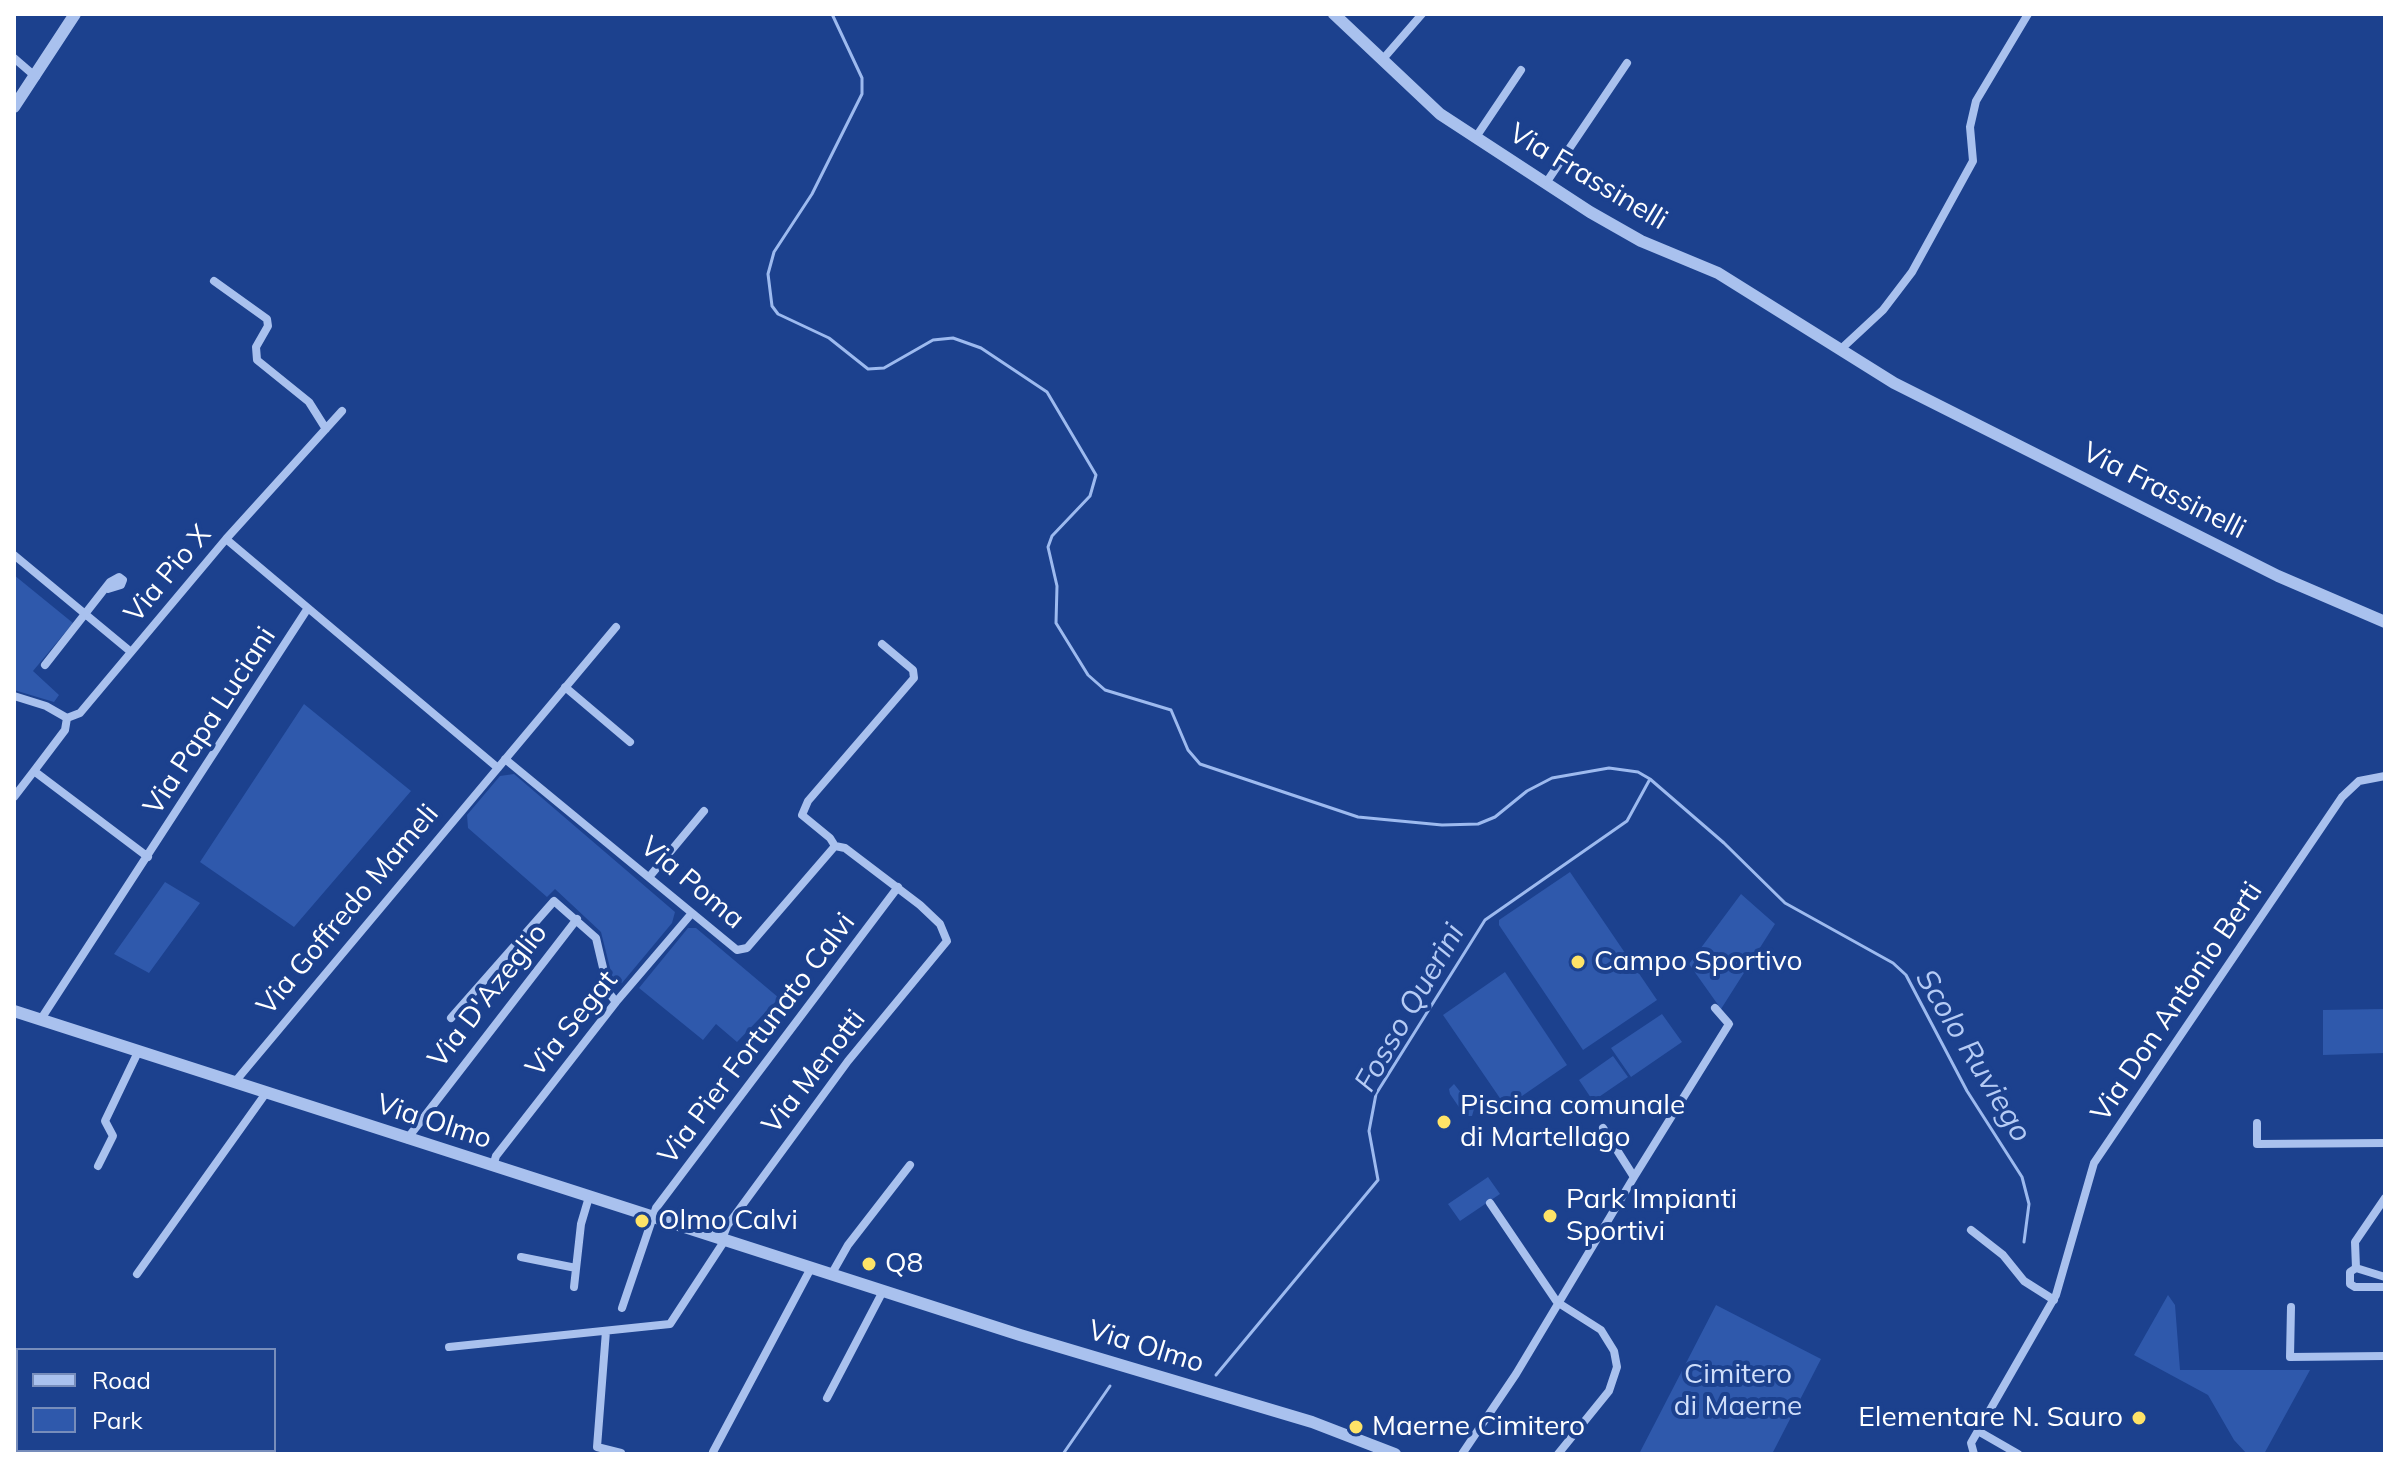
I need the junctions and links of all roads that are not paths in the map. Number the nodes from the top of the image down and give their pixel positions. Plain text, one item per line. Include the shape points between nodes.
1 (75, 14) edge
2 (1334, 14) edge
3 (1422, 14) edge
4 (2028, 14) edge
5 (14, 58) edge
6 (1383, 59) junction
7 (1627, 63) dead end
8 (1521, 70) dead end
9 (36, 77) junction
10 (14, 107) edge
11 (1476, 137) junction
12 (1546, 183) junction
13 (214, 281) dead end
14 (1841, 349) junction
15 (342, 411) dead end
16 (326, 429) junction
17 (226, 539) junction
18 (14, 555) edge
19 (108, 589) dead end
20 (308, 608) junction
21 (86, 615) junction
22 (2385, 622) edge
23 (616, 627) dead end
24 (882, 644) dead end
25 (131, 652) junction
26 (45, 665) dead end
27 (565, 687) junction
28 (14, 696) edge
29 (67, 718) junction
30 (630, 742) dead end
31 (505, 759) junction
32 (498, 768) junction
33 (35, 769) junction
34 (2385, 776) edge
35 (14, 797) edge
36 (704, 811) dead end
37 (835, 846) junction
38 (148, 857) junction
39 (650, 876) junction
40 (898, 887) junction
41 (692, 913) junction
42 (577, 919) junction
43 (616, 1002) junction
44 (1715, 1008) dead end
45 (14, 1012) edge
46 (451, 1018) dead end
47 (41, 1019) junction
48 (138, 1052) junction
49 (234, 1083) junction
50 (266, 1093) junction
51 (2257, 1123) dead end
52 (1603, 1128) dead end
53 (407, 1139) junction
54 (2385, 1143) edge
55 (910, 1165) dead end
56 (98, 1166) dead end
57 (493, 1166) junction
58 (1634, 1177) junction
59 (589, 1197) junction
60 (2385, 1198) edge
61 (1490, 1203) dead end
62 (652, 1217) junction
63 (1971, 1230) dead end
64 (723, 1240) junction
65 (521, 1257) dead end
66 (576, 1268) junction
67 (811, 1268) junction
68 (2356, 1268) junction
69 (137, 1274) dead end
70 (831, 1275) junction
71 (2385, 1277) edge
72 (574, 1287) dead end
73 (2385, 1287) edge
74 (883, 1291) junction
75 (2055, 1295) junction
76 (1559, 1304) junction
77 (2291, 1307) dead end
78 (622, 1308) dead end
79 (606, 1331) junction
80 (449, 1347) dead end
81 (2385, 1356) edge
82 (827, 1398) dead end
83 (1978, 1431) junction
84 (713, 1452) edge
85 (621, 1453) edge
86 (1395, 1454) edge
87 (1462, 1454) edge
88 (1558, 1454) edge
89 (1974, 1454) edge
90 (2018, 1454) edge

1 - 9 street
2 - 6 street, Via Frassinelli
3 - 6 street
4 - 14 street via 1976,101 1970,127 1973,161 1912,272 1883,310
5 - 9 street
6 - 11 street, Via Frassinelli via 1440,114
7 - 12 street
8 - 11 street
9 - 10 street
11 - 12 street, Via Frassinelli
12 - 14 street, Via Frassinelli via 1641,241 1718,273
13 - 16 street via 267,319 256,347 257,360 309,402
14 - 22 street, Via Frassinelli via 1894,383 2278,576
15 - 16 street, Via Pio X
16 - 17 street, Via Pio X
17 - 20 street
17 - 25 street, Via Pio X
18 - 21 street
19 - 21 street
20 - 32 street
20 - 38 street, Via Papa Luciani
21 - 25 street
21 - 26 street
23 - 27 street, Via Goffredo Mameli
24 - 37 street via 913,670 914,678 801,812
25 - 29 street, Via Pio X via 80,713
27 - 30 street
27 - 31 street, Via Goffredo Mameli
28 - 29 street
29 - 33 street, Via Pio X via 65,730
31 - 32 street, Via Goffredo Mameli
31 - 39 street, Via Poma
32 - 49 street, Via Goffredo Mameli
33 - 35 street, Via Pio X
33 - 38 street, Via Papa Luciani
34 - 75 street, Via Don Antonio Berti via 2359,781 2342,797 2094,1163
36 - 39 street
37 - 40 street
37 - 41 street, Via Poma via 747,948 731,947
38 - 47 street, Via Papa Luciani
39 - 41 street, Via Poma
40 - 62 street, Via Pier Fortunato Calvi
40 - 64 street, Via Menotti via 940,924 945,945 848,1061 727,1226
41 - 43 street, Via Segat
42 - 43 street, Via D'Azeglio via 596,938
42 - 46 street via 557,901 550,903
42 - 53 street, Via D'Azeglio
43 - 57 street, Via Segat
44 - 58 street via 1729,1024
45 - 47 street, Via Olmo
47 - 48 street, Via Olmo
48 - 49 street, Via Olmo
48 - 56 street via 105,1121 113,1136
49 - 50 street, Via Olmo
50 - 53 street, Via Olmo
50 - 69 street
51 - 54 street via 2257,1144
52 - 58 street
53 - 57 street, Via Olmo
55 - 70 street
57 - 59 street, Via Olmo
58 - 76 street
59 - 62 street, Via Olmo
59 - 66 street
60 - 68 street via 2357,1237
61 - 76 street
62 - 64 street, Via Olmo
62 - 78 street
63 - 75 street via 2003,1255 2024,1281
64 - 67 street, Via Olmo
64 - 79 street, Via Menotti via 670,1324
65 - 66 street
66 - 72 street
67 - 70 street, Via Olmo
67 - 84 street
68 - 71 street
68 - 73 street via 2350,1272 2350,1284
70 - 74 street, Via Olmo
74 - 82 street
74 - 86 street, Via Olmo via 1312,1422
75 - 83 street, Via Don Antonio Berti
76 - 87 street
76 - 88 street via 1606,1336 1617,1367 1609,1391
77 - 81 street via 2290,1357
79 - 80 street
79 - 85 street via 597,1447
83 - 89 street via 1971,1443
83 - 90 street

